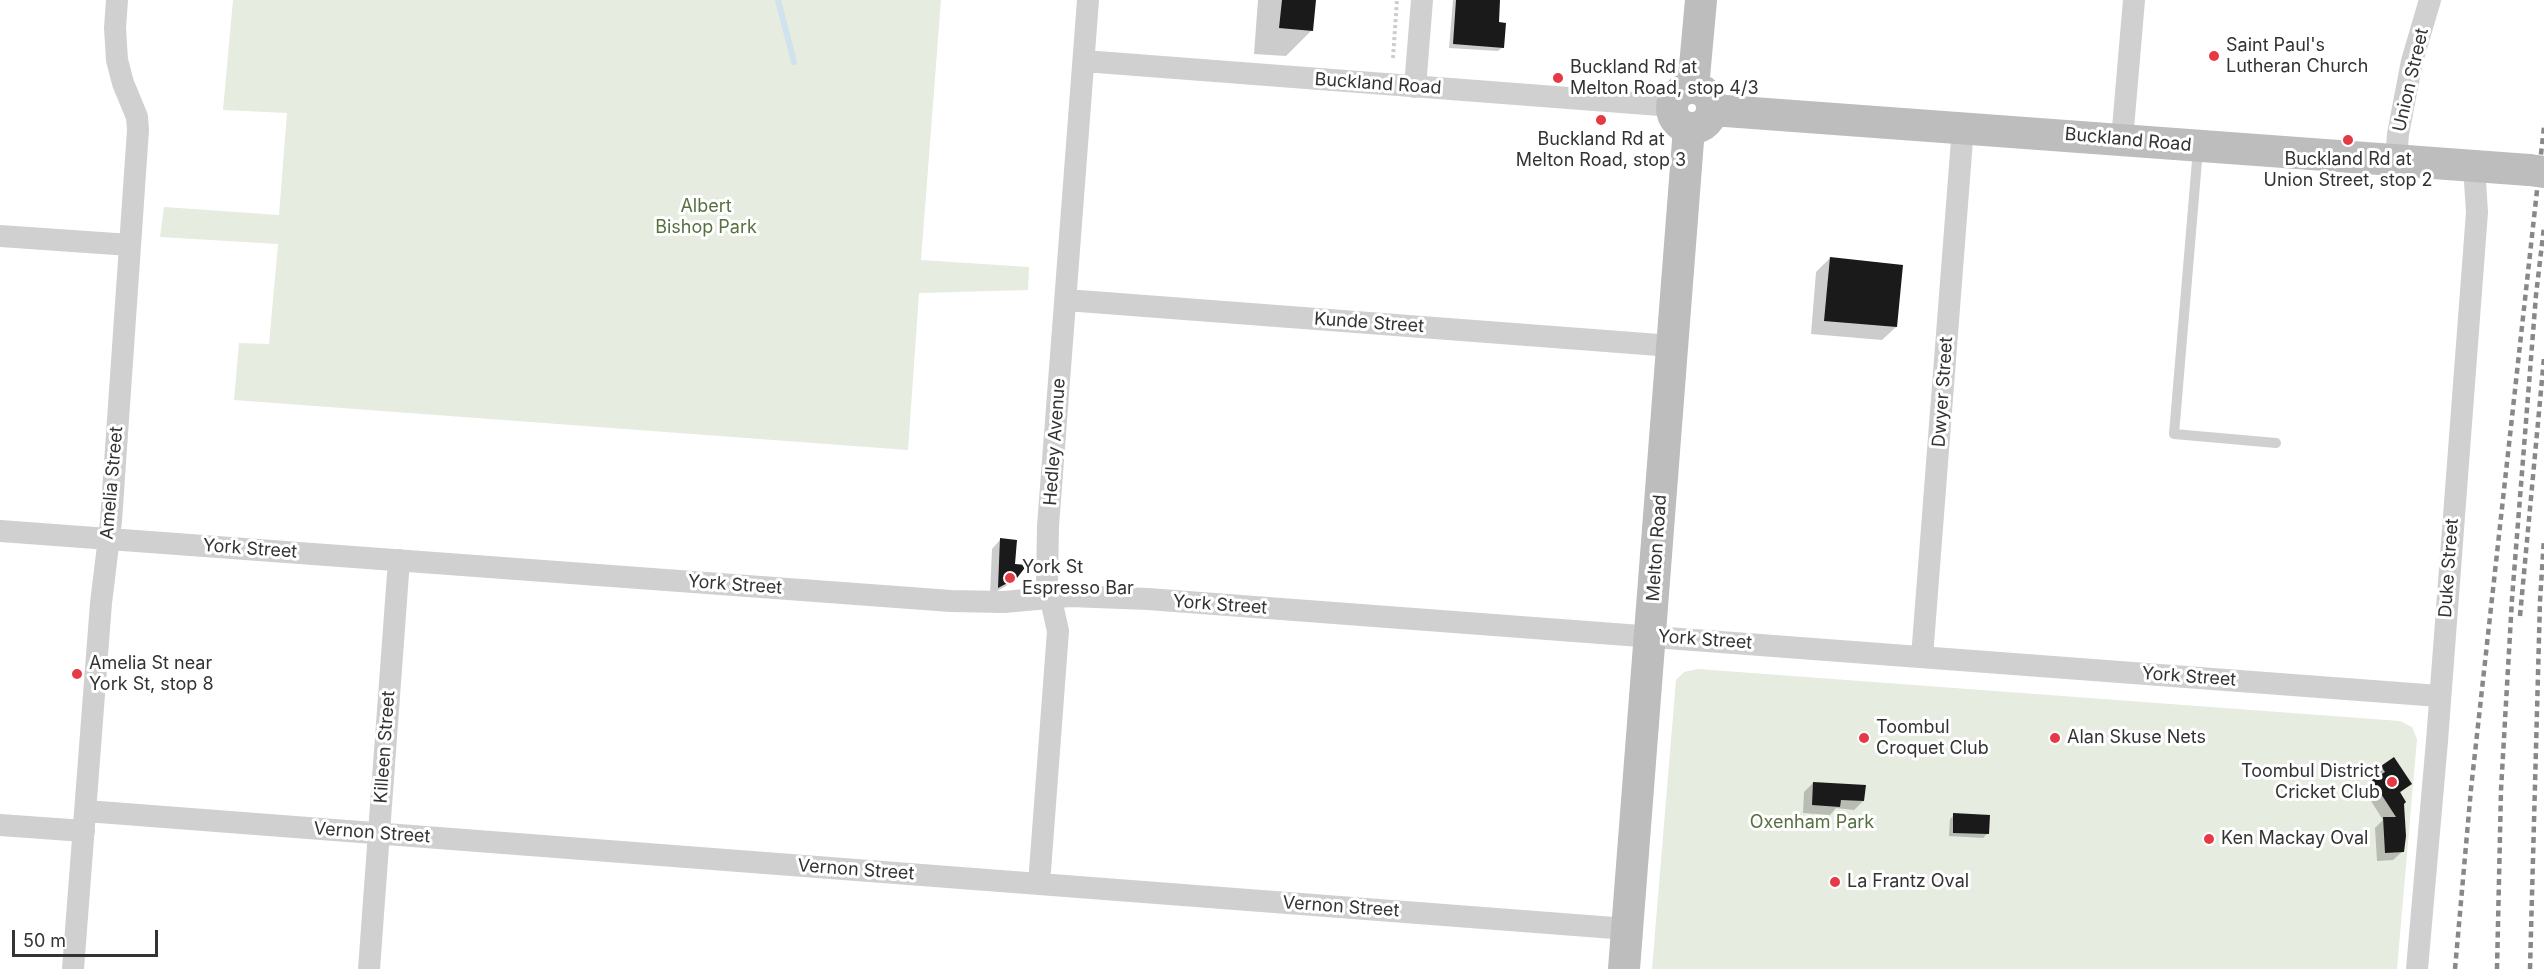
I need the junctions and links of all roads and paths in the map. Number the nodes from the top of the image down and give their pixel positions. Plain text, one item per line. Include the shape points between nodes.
1 (117, 0) edge
2 (1089, 0) edge
3 (1397, 0) edge
4 (1422, 0) edge
5 (1701, 0) edge
6 (2134, 0) edge
7 (2430, 0) edge
8 (1393, 58) dead end
9 (1084, 62) junction
10 (1415, 87) junction
11 (1692, 108) junction
12 (1963, 127) junction
13 (2122, 140) junction
14 (2198, 146) junction
15 (2396, 160) junction
16 (2474, 166) junction
17 (2536, 171) edge
18 (0, 236) edge
19 (129, 245) junction
20 (1066, 300) junction
21 (1672, 346) junction
22 (2276, 443) dead end
23 (0, 531) edge
24 (108, 539) junction
25 (399, 560) junction
26 (1049, 598) junction
27 (1650, 636) junction
28 (1922, 657) junction
29 (2439, 696) junction
30 (85, 821) junction
31 (0, 825) edge
32 (378, 833) junction
33 (1039, 884) junction
34 (1627, 929) junction
35 (73, 969) edge
36 (369, 969) edge
37 (1624, 969) edge
38 (2417, 969) edge

1 - 19 street, Amelia Street via 117,60 138,130
2 - 9 street, Hedley Avenue
3 - 8 path
4 - 10 street
5 - 11 street, Melton Road
6 - 13 street
7 - 15 street, Union Street via 2410,70
9 - 10 street, Buckland Road
9 - 20 street, Hedley Avenue
10 - 11 street, Buckland Road
11 - 12 street, Buckland Road
11 - 21 street, Melton Road
12 - 13 street, Buckland Road
12 - 28 street, Dwyer Street
13 - 14 street, Buckland Road
14 - 15 street, Buckland Road
14 - 22 lane via 2174,434
15 - 16 street, Buckland Road
16 - 17 street, Buckland Road
16 - 29 street, Duke Street via 2477,212
18 - 19 street
19 - 24 street, Amelia Street
20 - 21 street, Kunde Street
20 - 26 street, Hedley Avenue via 1048,526
21 - 27 street, Melton Road
23 - 24 street, York Street
24 - 25 street, York Street
24 - 30 street, Amelia Street
25 - 26 street, York Street via 951,601
25 - 32 street, Killeen Street
26 - 27 street, York Street via 1148,599
26 - 33 street, Hedley Avenue via 1058,631
27 - 28 street, York Street
27 - 34 street, Melton Road
28 - 29 street, York Street
29 - 38 street, Duke Street
30 - 31 street, Vernon Street
30 - 32 street, Vernon Street
30 - 35 street, Amelia Street
32 - 33 street, Vernon Street
32 - 36 street, Killeen Street
33 - 34 street, Vernon Street
34 - 37 street, Melton Road

